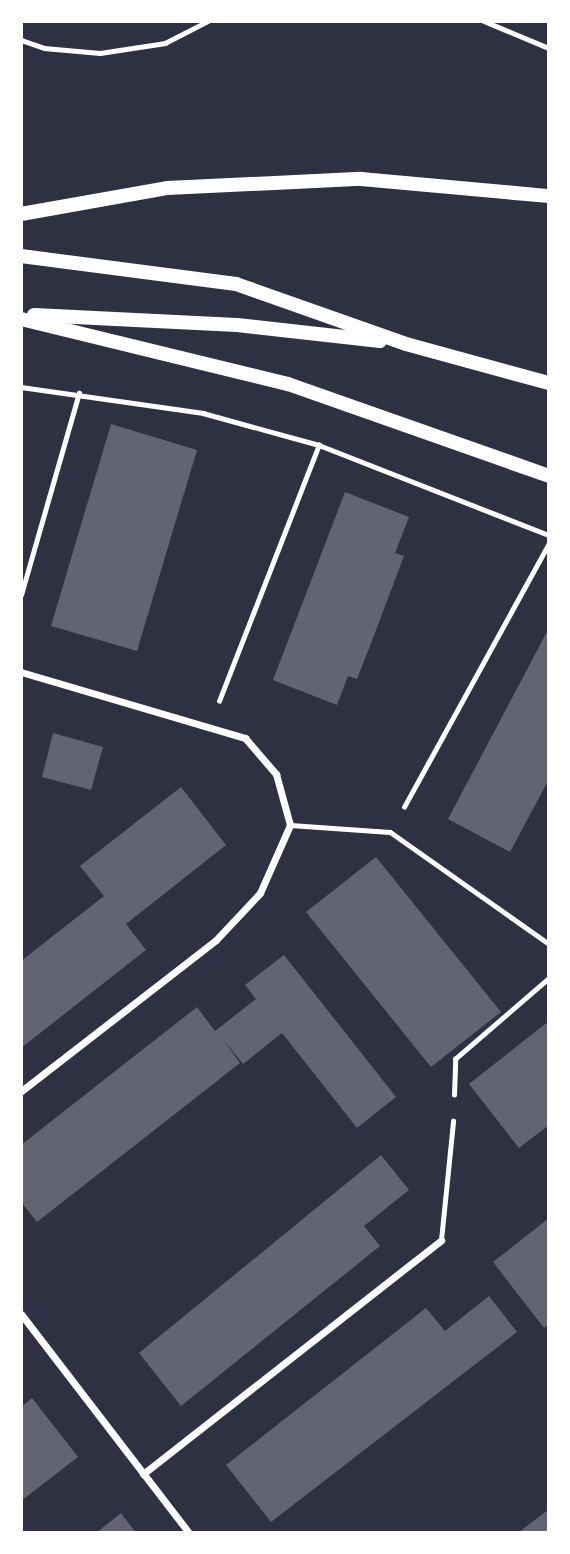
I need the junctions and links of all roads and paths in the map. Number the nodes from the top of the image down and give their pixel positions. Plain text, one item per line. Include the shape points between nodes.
1 (208, 21) edge
2 (484, 21) edge
3 (21, 40) edge
4 (549, 48) edge
5 (549, 196) edge
6 (21, 214) edge
7 (21, 256) edge
8 (21, 317) edge
9 (406, 344) junction
10 (549, 383) edge
11 (21, 387) edge
12 (79, 393) junction
13 (319, 445) junction
14 (549, 476) edge
15 (549, 536) edge
16 (549, 543) edge
17 (21, 595) edge
18 (21, 672) edge
19 (210, 724) junction
20 (290, 825) junction
21 (390, 832) junction
22 (549, 944) edge
23 (549, 978) edge
24 (21, 1091) edge
25 (453, 1121) joint
26 (441, 1240) joint
27 (21, 1314) edge
28 (143, 1474) junction
29 (189, 1533) edge

1 - 3 path via 165,43 100,52 44,48
2 - 4 path
5 - 6 main road via 360,178 167,188
7 - 9 main road via 236,284
8 - 9 main road via 237,325
8 - 14 main road via 288,384
9 - 10 main road
11 - 12 path
12 - 13 path via 202,413
12 - 17 path
13 - 15 path
13 - 19 path
16 - 21 path
18 - 19 street
19 - 20 street via 246,738 276,775
20 - 21 lane
20 - 24 street via 260,893 216,940
21 - 22 lane
23 - 25 path via 455,1059
25 - 26 lane
26 - 28 street
27 - 28 street
28 - 29 street

